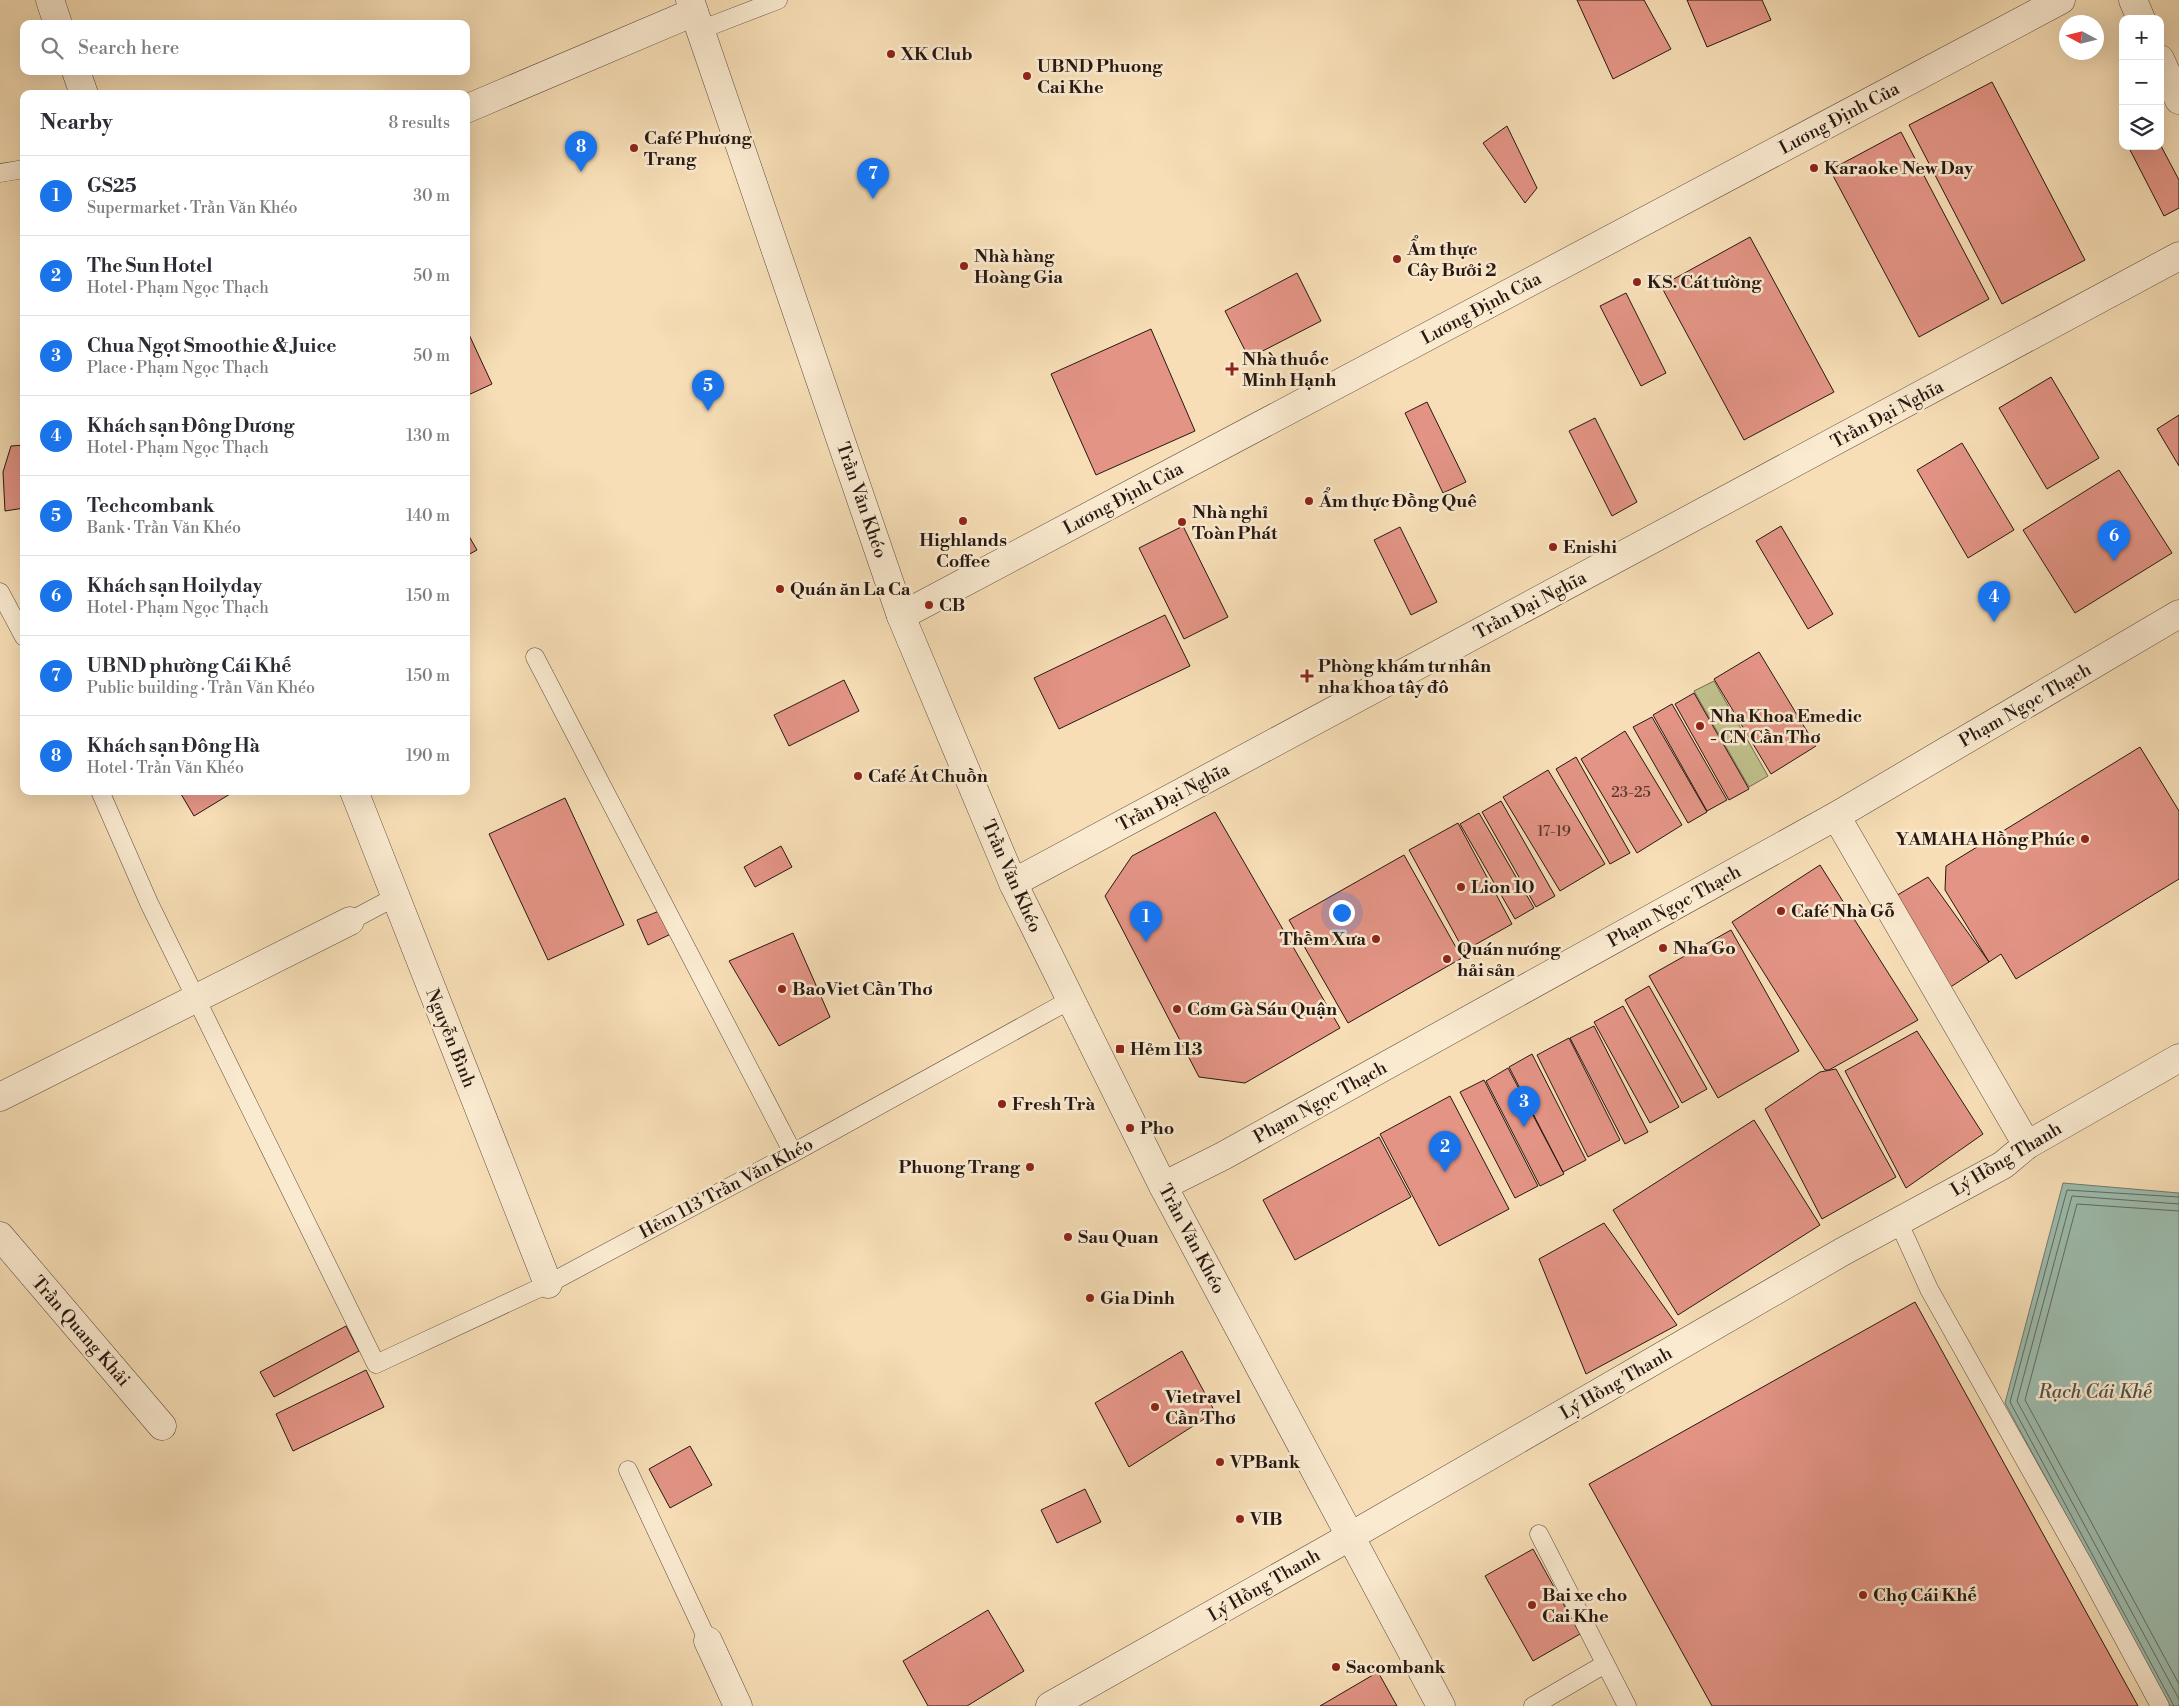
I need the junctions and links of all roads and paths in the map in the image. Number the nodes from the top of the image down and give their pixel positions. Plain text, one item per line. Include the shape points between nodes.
1 (50, 0) edge
2 (778, 0) edge
3 (2061, 0) edge
4 (2133, 0) edge
5 (695, 14) edge
6 (2140, 15) edge
7 (57, 20) edge
8 (2160, 60) edge
9 (77, 75) edge
10 (83, 90) edge
11 (2179, 100) edge
12 (470, 107) edge
13 (20, 170) edge
14 (0, 172) edge
15 (2179, 256) edge
16 (0, 592) edge
17 (2179, 614) edge
18 (901, 616) junction
19 (20, 630) edge
20 (535, 657) dead end
21 (102, 795) edge
22 (356, 795) edge
23 (1836, 816) junction
24 (1013, 884) junction
25 (395, 897) junction
26 (350, 920) joint
27 (196, 998) junction
28 (1070, 1000) junction
29 (2179, 1058) edge
30 (0, 1097) edge
31 (2027, 1145) junction
32 (793, 1153) junction
33 (1163, 1186) junction
34 (1898, 1221) junction
35 (0, 1236) edge
36 (548, 1284) junction
37 (162, 1426) dead end
38 (628, 1470) dead end
39 (1539, 1534) dead end
40 (1351, 1536) junction
41 (708, 1641) joint
42 (1605, 1664) junction
43 (738, 1706) edge
44 (1050, 1706) edge
45 (1441, 1706) edge
46 (1533, 1706) edge
47 (1627, 1706) edge
48 (2160, 1706) edge

1 - 7 street
2 - 5 lane
3 - 18 street, Lương Định Của
4 - 6 street
5 - 12 street
5 - 18 street, Trần Văn Khéo
8 - 11 street
9 - 10 street
13 - 14 lane
15 - 24 street, Trần Đại Nghĩa
16 - 19 lane
17 - 23 street, Phạm Ngọc Thạch
18 - 24 street, Trần Văn Khéo
20 - 32 lane
21 - 27 lane via 149,903
22 - 25 street, Nguyễn Bình
23 - 31 street
23 - 33 street, Phạm Ngọc Thạch via 1223,1156
24 - 28 street, Trần Văn Khéo
25 - 26 lane
25 - 36 street, Nguyễn Bình
26 - 27 street
27 - 30 street
27 - 36 lane, Hẻm 113 Trần Văn Khéo via 376,1364
28 - 32 lane, Hẻm 113 Trần Văn Khéo
28 - 33 street, Trần Văn Khéo
29 - 31 street, Lý Hồng Thanh
31 - 34 street, Lý Hồng Thanh via 2003,1165
32 - 36 lane, Hẻm 113 Trần Văn Khéo
33 - 40 street, Trần Văn Khéo
34 - 40 street, Lý Hồng Thanh
34 - 48 lane via 1930,1289
35 - 37 street, Trần Quang Khải
38 - 41 lane
39 - 42 lane
40 - 44 street, Lý Hồng Thanh
40 - 45 street, Trần Văn Khéo
41 - 43 street
42 - 46 lane
42 - 47 lane

